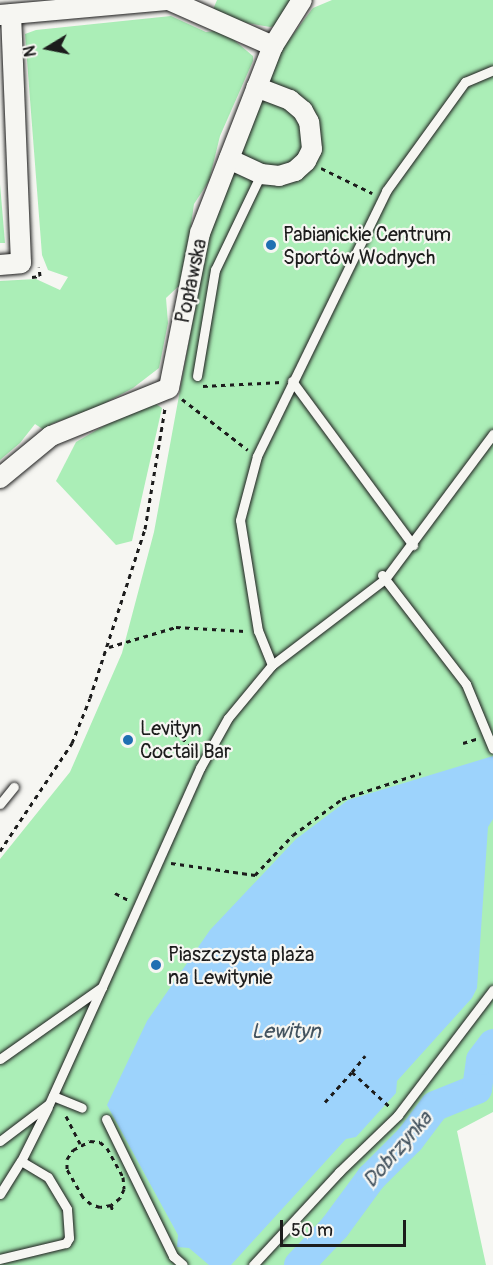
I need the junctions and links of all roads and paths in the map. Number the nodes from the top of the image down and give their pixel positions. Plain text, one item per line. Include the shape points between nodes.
1 (302, 0) edge
2 (5, 14) edge
3 (273, 46) junction
4 (493, 70) edge
5 (256, 87) junction
6 (229, 159) junction
7 (306, 161) junction
8 (261, 174) junction
9 (382, 198) junction
10 (39, 262) dead end
11 (0, 265) edge
12 (30, 277) dead end
13 (197, 376) dead end
14 (292, 381) junction
15 (202, 387) dead end
16 (169, 388) junction
17 (493, 434) edge
18 (257, 456) junction
19 (0, 478) edge
20 (413, 545) junction
21 (384, 577) junction
22 (258, 631) junction
23 (109, 647) junction
24 (272, 665) junction
25 (174, 733) dead end
26 (204, 745) dead end
27 (492, 746) edge
28 (421, 773) dead end
29 (14, 787) dead end
30 (0, 804) edge
31 (0, 851) edge
32 (158, 861) junction
33 (102, 987) junction
34 (493, 990) edge
35 (365, 1056) dead end
36 (0, 1059) edge
37 (352, 1072) junction
38 (53, 1099) junction
39 (325, 1102) dead end
40 (386, 1103) dead end
41 (82, 1108) dead end
42 (106, 1119) dead end
43 (0, 1141) edge
44 (80, 1144) junction
45 (21, 1161) junction
46 (0, 1194) edge
47 (111, 1205) junction
48 (113, 1212) dead end
49 (0, 1259) edge
50 (183, 1265) edge
51 (253, 1265) edge

1 - 3 street, Popławska
2 - 3 street via 169,0
2 - 11 street via 21,263
3 - 5 street, Popławska
4 - 9 lane via 465,82
5 - 6 street, Popławska
5 - 7 street via 290,100 303,111 312,135 312,149
6 - 8 street
6 - 16 street, Popławska via 200,233
7 - 8 street via 295,171 279,176
7 - 9 path
8 - 13 lane via 215,270
9 - 14 lane
10 - 12 path via 40,276
14 - 15 path
14 - 18 lane
14 - 20 lane
16 - 18 path
16 - 19 street via 51,436
16 - 23 path via 145,529
17 - 20 lane
18 - 22 lane via 240,520
20 - 21 lane
21 - 24 lane
21 - 27 lane via 466,684
22 - 23 path via 176,627
22 - 24 lane
23 - 31 path via 72,742
24 - 32 lane via 228,718
25 - 26 path via 201,752
28 - 32 path via 342,799 293,835 255,875
29 - 30 lane
32 - 33 lane
33 - 36 lane
33 - 38 lane
34 - 51 lane via 398,1115
35 - 37 path
37 - 39 path
37 - 40 path
38 - 41 lane
38 - 43 lane
38 - 44 path
38 - 45 lane
42 - 50 lane via 173,1256
44 - 47 path via 67,1159 67,1169 90,1204
44 - 47 path via 100,1142 116,1162 124,1189
45 - 46 lane
45 - 49 lane via 48,1177 67,1209 69,1238 66,1243
47 - 48 path

